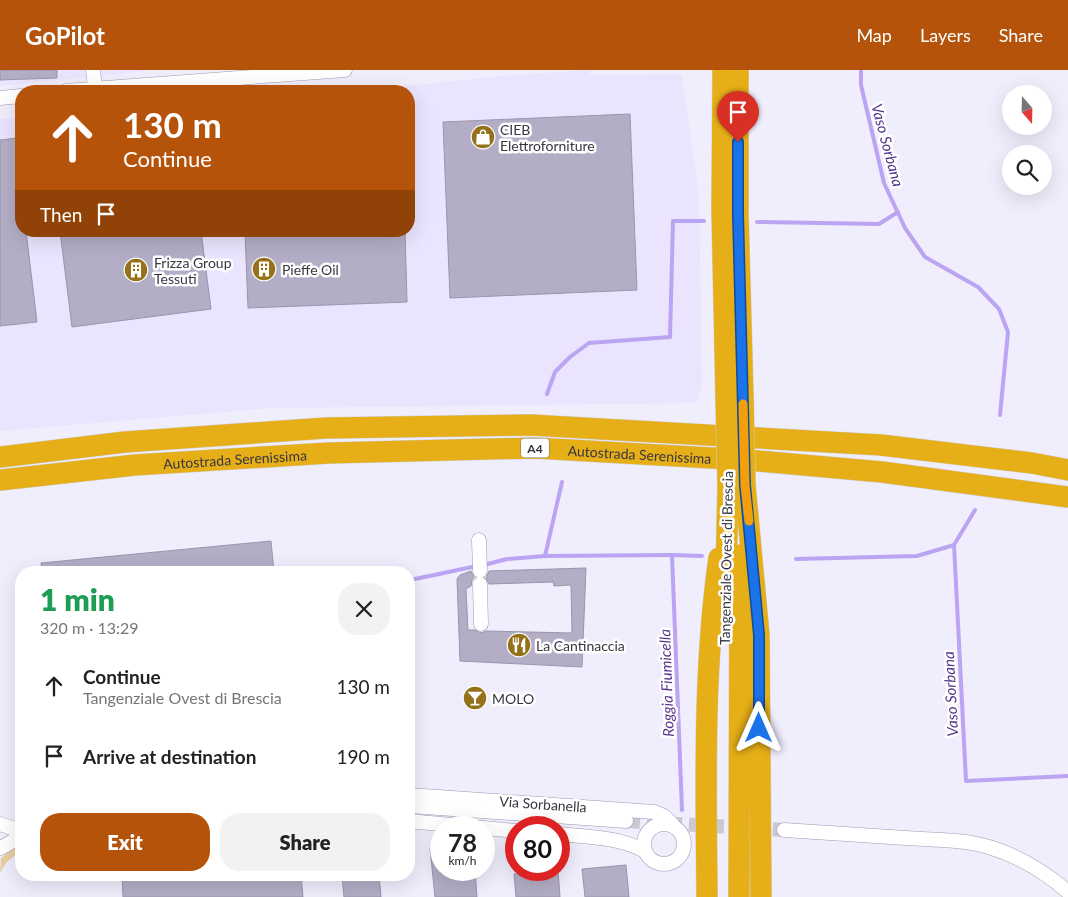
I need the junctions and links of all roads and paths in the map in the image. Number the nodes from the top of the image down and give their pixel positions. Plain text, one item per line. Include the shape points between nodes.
1 (93, 70) edge
2 (346, 70) edge
3 (723, 70) edge
4 (738, 70) edge
5 (268, 73) edge
6 (95, 85) edge
7 (130, 85) edge
8 (15, 97) edge
9 (0, 98) edge
10 (734, 398) junction
11 (0, 457) edge
12 (1068, 470) edge
13 (0, 480) edge
14 (733, 491) junction
15 (1068, 497) edge
16 (479, 540) dead end
17 (481, 624) dead end
18 (759, 764) junction
19 (415, 795) edge
20 (415, 806) edge
21 (626, 821) tunnel mouth
22 (415, 822) edge
23 (430, 823) edge
24 (0, 824) edge
25 (673, 825) junction
26 (0, 829) edge
27 (15, 829) edge
28 (784, 830) tunnel mouth
29 (570, 835) edge
30 (15, 839) edge
31 (0, 848) edge
32 (645, 851) junction
33 (1068, 892) edge
34 (707, 897) edge
35 (725, 897) edge
36 (739, 897) edge
37 (761, 897) edge
38 (768, 897) edge

1 - 6 street
2 - 5 street
3 - 10 highway, Tangenziale Ovest di Brescia via 722,210
4 - 10 highway, Tangenziale Ovest di Brescia
5 - 7 street
8 - 9 street
10 - 14 highway, Tangenziale Ovest di Brescia, bridge
11 - 12 highway, Autostrada Serenissima / A4 via 125,442 326,428 531,425 881,445
13 - 15 highway, Autostrada Serenissima / A4 via 135,464 329,453 535,448 747,460
14 - 18 highway via 759,635
14 - 34 highway via 714,596 706,720
14 - 35 highway, Tangenziale Ovest di Brescia
14 - 36 highway, Tangenziale Ovest di Brescia via 740,548
16 - 17 street
18 - 37 highway
18 - 38 highway via 767,812
19 - 25 street, Via Sorbanella via 654,812
20 - 21 street
22 - 23 street
24 - 27 street
25 - 32 street via 666,823 651,829 646,835
25 - 32 street via 684,837 685,845 678,859 664,864 650,858
26 - 31 street via 3,841
28 - 33 street via 954,841 988,847 1032,865
29 - 32 street via 618,840
30 - 31 street

